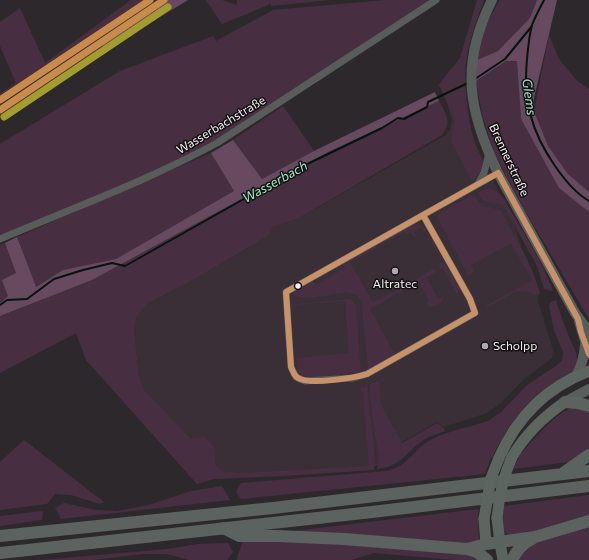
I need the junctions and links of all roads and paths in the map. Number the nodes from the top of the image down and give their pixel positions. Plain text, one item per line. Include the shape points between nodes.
1 (436, 0) edge
2 (492, 0) edge
3 (489, 153) junction
4 (498, 173) junction
5 (478, 184) junction
6 (423, 216) junction
7 (0, 239) edge
8 (578, 319) junction
9 (589, 332) edge
10 (585, 343) junction
11 (589, 354) edge
12 (589, 371) edge
13 (575, 377) junction
14 (589, 390) edge
15 (565, 402) junction
16 (589, 406) edge
17 (589, 456) edge
18 (589, 471) edge
19 (561, 474) junction
20 (589, 486) edge
21 (589, 521) edge
22 (223, 528) junction
23 (0, 536) edge
24 (535, 537) junction
25 (500, 543) junction
26 (486, 544) junction
27 (467, 549) junction
28 (0, 553) edge
29 (488, 560) edge
30 (503, 560) edge
31 (512, 560) edge

1 - 7 street, Wasserbachstraße via 217,143 180,163
2 - 3 main road, Brennerstraße via 475,45 471,73 475,115
3 - 4 main road, Brennerstraße
3 - 5 street via 484,174
4 - 5 street
4 - 8 main road, Brennerstraße
5 - 6 street
6 - 6 street via 286,292 291,367 296,377 305,381 353,378 367,374 475,313
8 - 9 main road, Brennerstraße
8 - 10 main road, Brennerstraße
10 - 11 main road, Brennerstraße
10 - 13 main road via 582,364
12 - 13 main road
13 - 26 main road, bridge via 546,394 525,414 508,439 491,478 484,519
14 - 15 main road
15 - 16 highway
15 - 25 main road, bridge via 539,422 512,458 501,487 497,518
17 - 19 highway
18 - 19 highway
19 - 23 highway via 273,508
20 - 22 highway
21 - 24 highway
22 - 27 highway via 239,536 344,539
22 - 28 highway
24 - 25 highway
24 - 31 highway via 521,546
25 - 26 highway
25 - 30 highway
26 - 27 highway
26 - 29 highway
27 - 29 highway

